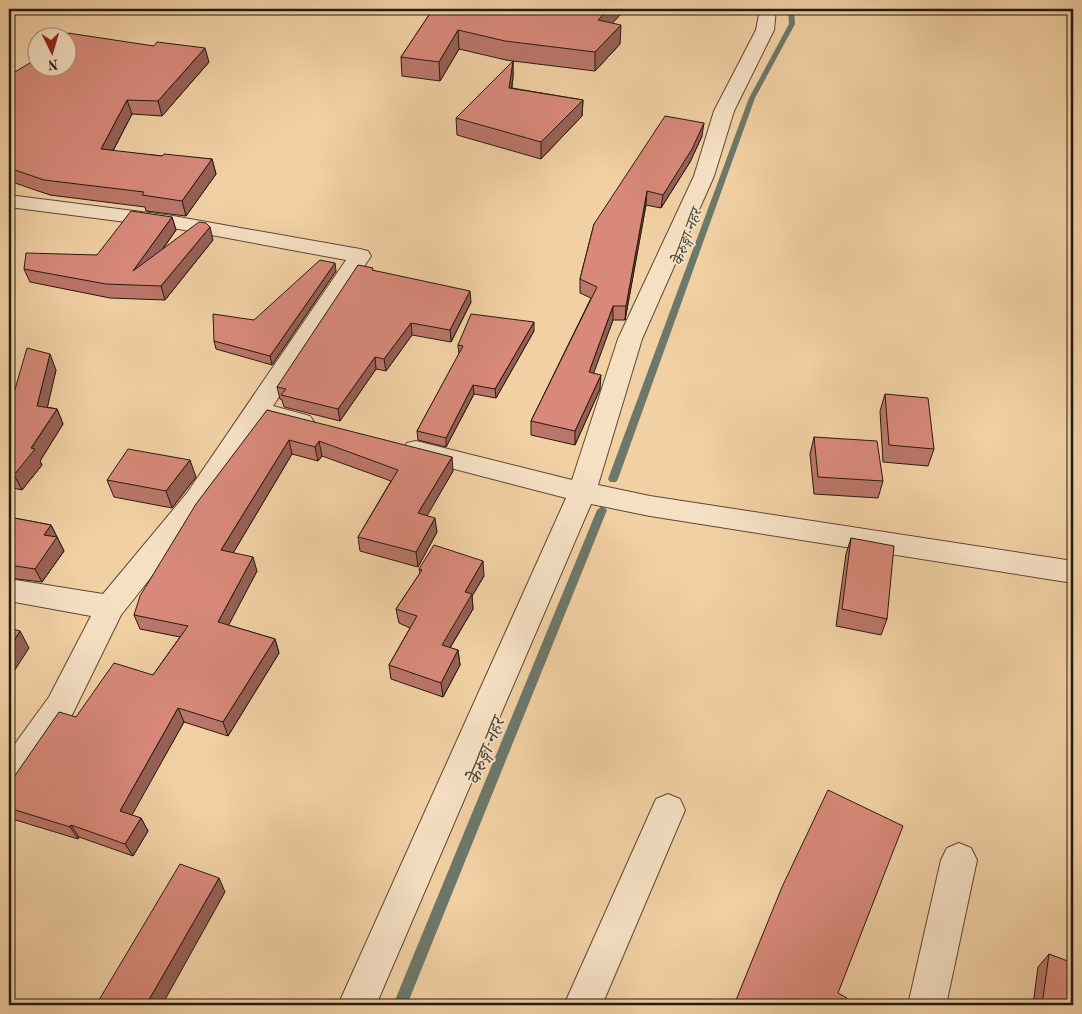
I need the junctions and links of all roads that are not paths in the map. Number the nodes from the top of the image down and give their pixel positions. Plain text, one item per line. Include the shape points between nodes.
1 (768, 9) edge
2 (9, 201) edge
3 (257, 411) junction
4 (325, 428) edge
5 (392, 444) edge
6 (582, 492) junction
7 (1073, 572) edge
8 (9, 590) edge
9 (110, 607) junction
10 (9, 778) edge
11 (668, 810) dead end
12 (959, 860) dead end
13 (357, 1005) edge
14 (583, 1005) edge
15 (927, 1005) edge

1 - 6 street via 765,30 724,111 704,176 630,339
2 - 3 street via 172,222 360,256
3 - 4 street
3 - 9 street via 197,500
5 - 6 street
6 - 7 street via 650,506
6 - 13 street
8 - 9 street
9 - 10 street via 60,707
11 - 14 street
12 - 15 street

